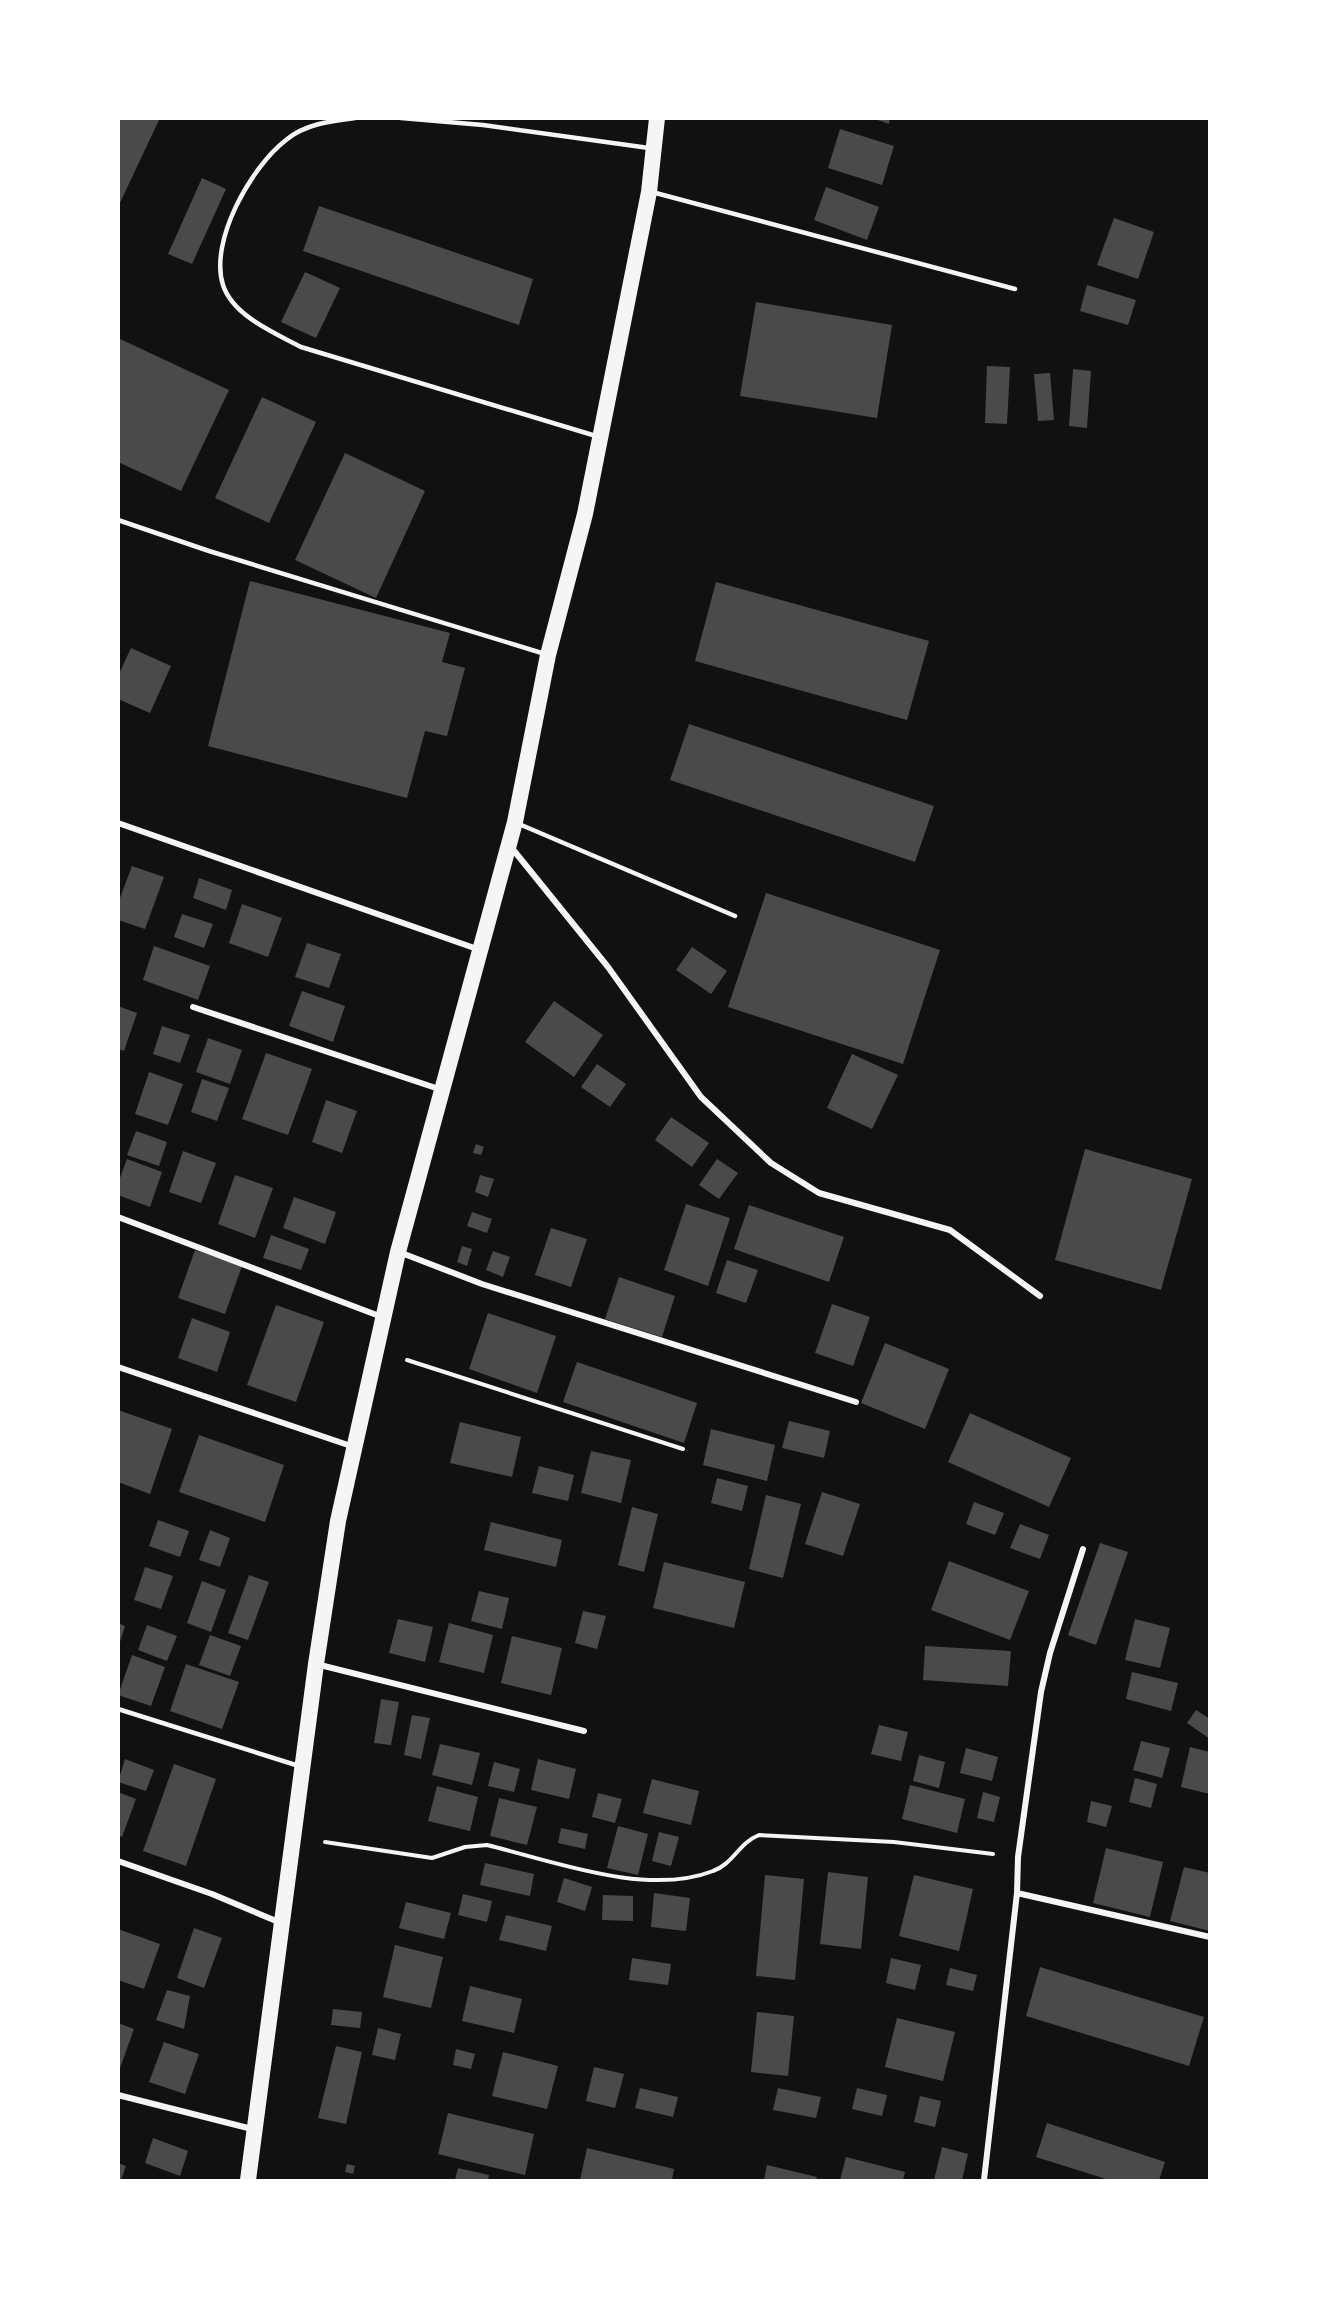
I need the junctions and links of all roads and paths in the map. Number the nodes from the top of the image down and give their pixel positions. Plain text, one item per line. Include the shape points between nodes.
1 (355, 118) edge
2 (401, 118) edge
3 (657, 118) edge
4 (654, 149) junction
5 (649, 192) junction
6 (1015, 289) dead end
7 (601, 438) junction
8 (118, 520) edge
9 (548, 655) junction
10 (515, 822) junction
11 (118, 823) edge
12 (508, 844) junction
13 (735, 916) dead end
14 (480, 951) junction
15 (193, 1007) dead end
16 (443, 1090) junction
17 (118, 1217) edge
18 (398, 1252) junction
19 (1040, 1296) dead end
20 (385, 1319) junction
21 (377, 1351) junction
22 (118, 1367) edge
23 (856, 1402) dead end
24 (354, 1448) junction
25 (683, 1449) dead end
26 (1083, 1549) dead end
27 (316, 1664) junction
28 (118, 1709) edge
29 (584, 1731) dead end
30 (302, 1767) junction
31 (294, 1837) junction
32 (1017, 1857) junction
33 (118, 1861) edge
34 (1017, 1893) junction
35 (283, 1924) junction
36 (1209, 1937) edge
37 (118, 2095) edge
38 (255, 2129) junction
39 (248, 2181) edge
40 (984, 2181) edge

1 - 7 lane via 321,122 286,139 258,168 242,193 219,256 224,286 233,302 258,323 301,348
2 - 4 lane via 483,125
3 - 4 highway
4 - 5 highway
5 - 6 lane
5 - 7 highway
7 - 9 highway
8 - 9 lane
9 - 10 highway
10 - 12 highway
10 - 13 lane
11 - 14 street
12 - 14 highway
12 - 19 street via 608,967 701,1097 771,1163 819,1193 950,1230
14 - 16 highway
15 - 16 street
16 - 18 highway
17 - 20 street
18 - 20 highway
18 - 23 street via 503,1291
20 - 21 highway
21 - 24 highway
21 - 25 path
22 - 24 street
24 - 27 highway via 338,1521
26 - 32 street via 1041,1692
27 - 29 street
27 - 30 highway
28 - 30 lane
30 - 31 highway
31 - 32 path via 432,1858 465,1846 487,1845 617,1877 640,1879 710,1873 729,1863 747,1841 764,1835 894,1842
31 - 35 highway
32 - 34 street
33 - 35 street
34 - 36 street
34 - 40 street
35 - 38 highway
37 - 38 street
38 - 39 highway

